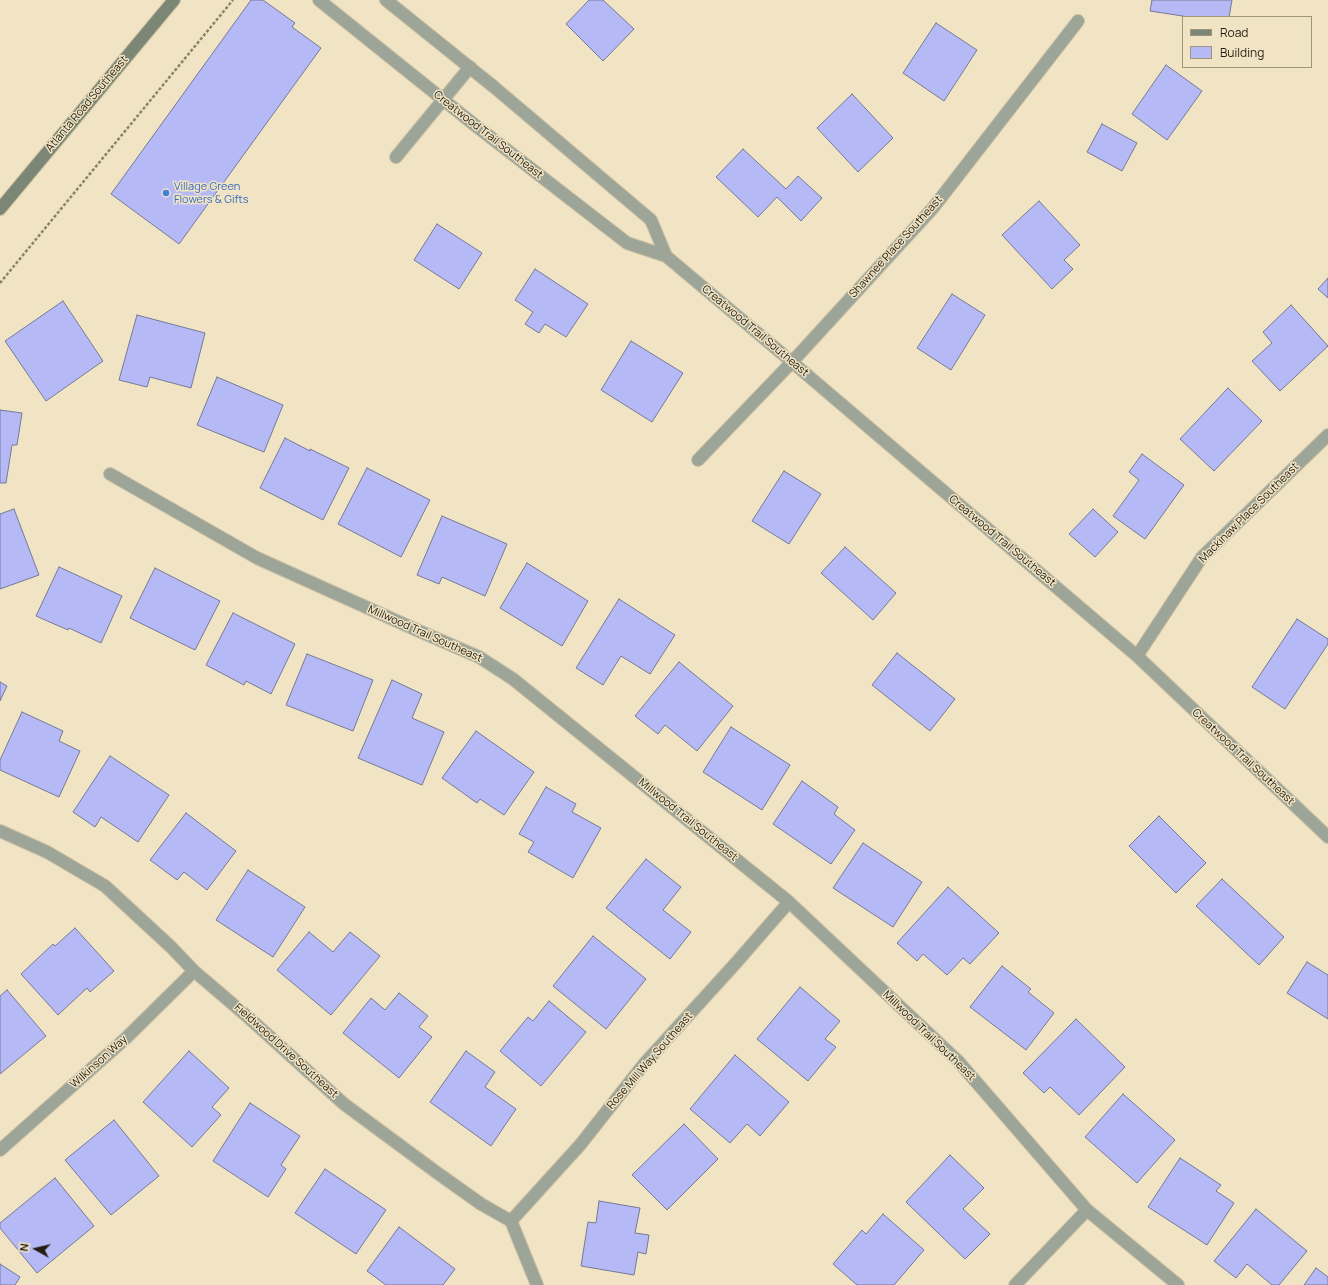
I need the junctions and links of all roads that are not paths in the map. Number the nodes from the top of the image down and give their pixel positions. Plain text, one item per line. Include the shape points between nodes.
1 (174, 0) edge
2 (319, 0) edge
3 (386, 0) edge
4 (1078, 21) dead end
5 (470, 67) junction
6 (443, 100) junction
7 (396, 157) dead end
8 (0, 209) edge
9 (666, 256) junction
10 (792, 362) junction
11 (1328, 435) edge
12 (698, 460) dead end
13 (110, 474) dead end
14 (1137, 656) junction
15 (6, 833) edge
16 (1328, 836) edge
17 (788, 902) junction
18 (194, 971) junction
19 (0, 1150) edge
20 (1087, 1210) junction
21 (511, 1221) junction
22 (537, 1285) edge
23 (1015, 1285) edge
24 (1178, 1285) edge

1 - 8 main road, Atlanta Road Southeast
2 - 6 street, Creatwood Trail Southeast
3 - 5 street, Creatwood Trail Southeast
4 - 10 street, Shawnee Place Southeast via 933,208
5 - 6 street
5 - 9 street, Creatwood Trail Southeast via 651,220
6 - 7 street
6 - 9 street, Creatwood Trail Southeast via 626,243
9 - 10 street, Creatwood Trail Southeast
10 - 12 street, Shawnee Place Southeast
10 - 14 street, Creatwood Trail Southeast
11 - 14 street, Mackinaw Place Southeast via 1202,557
13 - 17 street, Millwood Trail Southeast via 257,558 479,657 513,679
14 - 16 street, Creatwood Trail Southeast
15 - 18 street, Fieldwood Drive Southeast via 47,852 105,886
17 - 20 street, Millwood Trail Southeast via 958,1061
17 - 21 street, Rose Mill Way Southeast via 644,1064 580,1145
18 - 19 street, Wilkinson Way via 125,1039
18 - 21 street, Fieldwood Drive Southeast via 344,1104 481,1204
20 - 23 street
20 - 24 street, Millwood Trail Southeast
21 - 22 street

